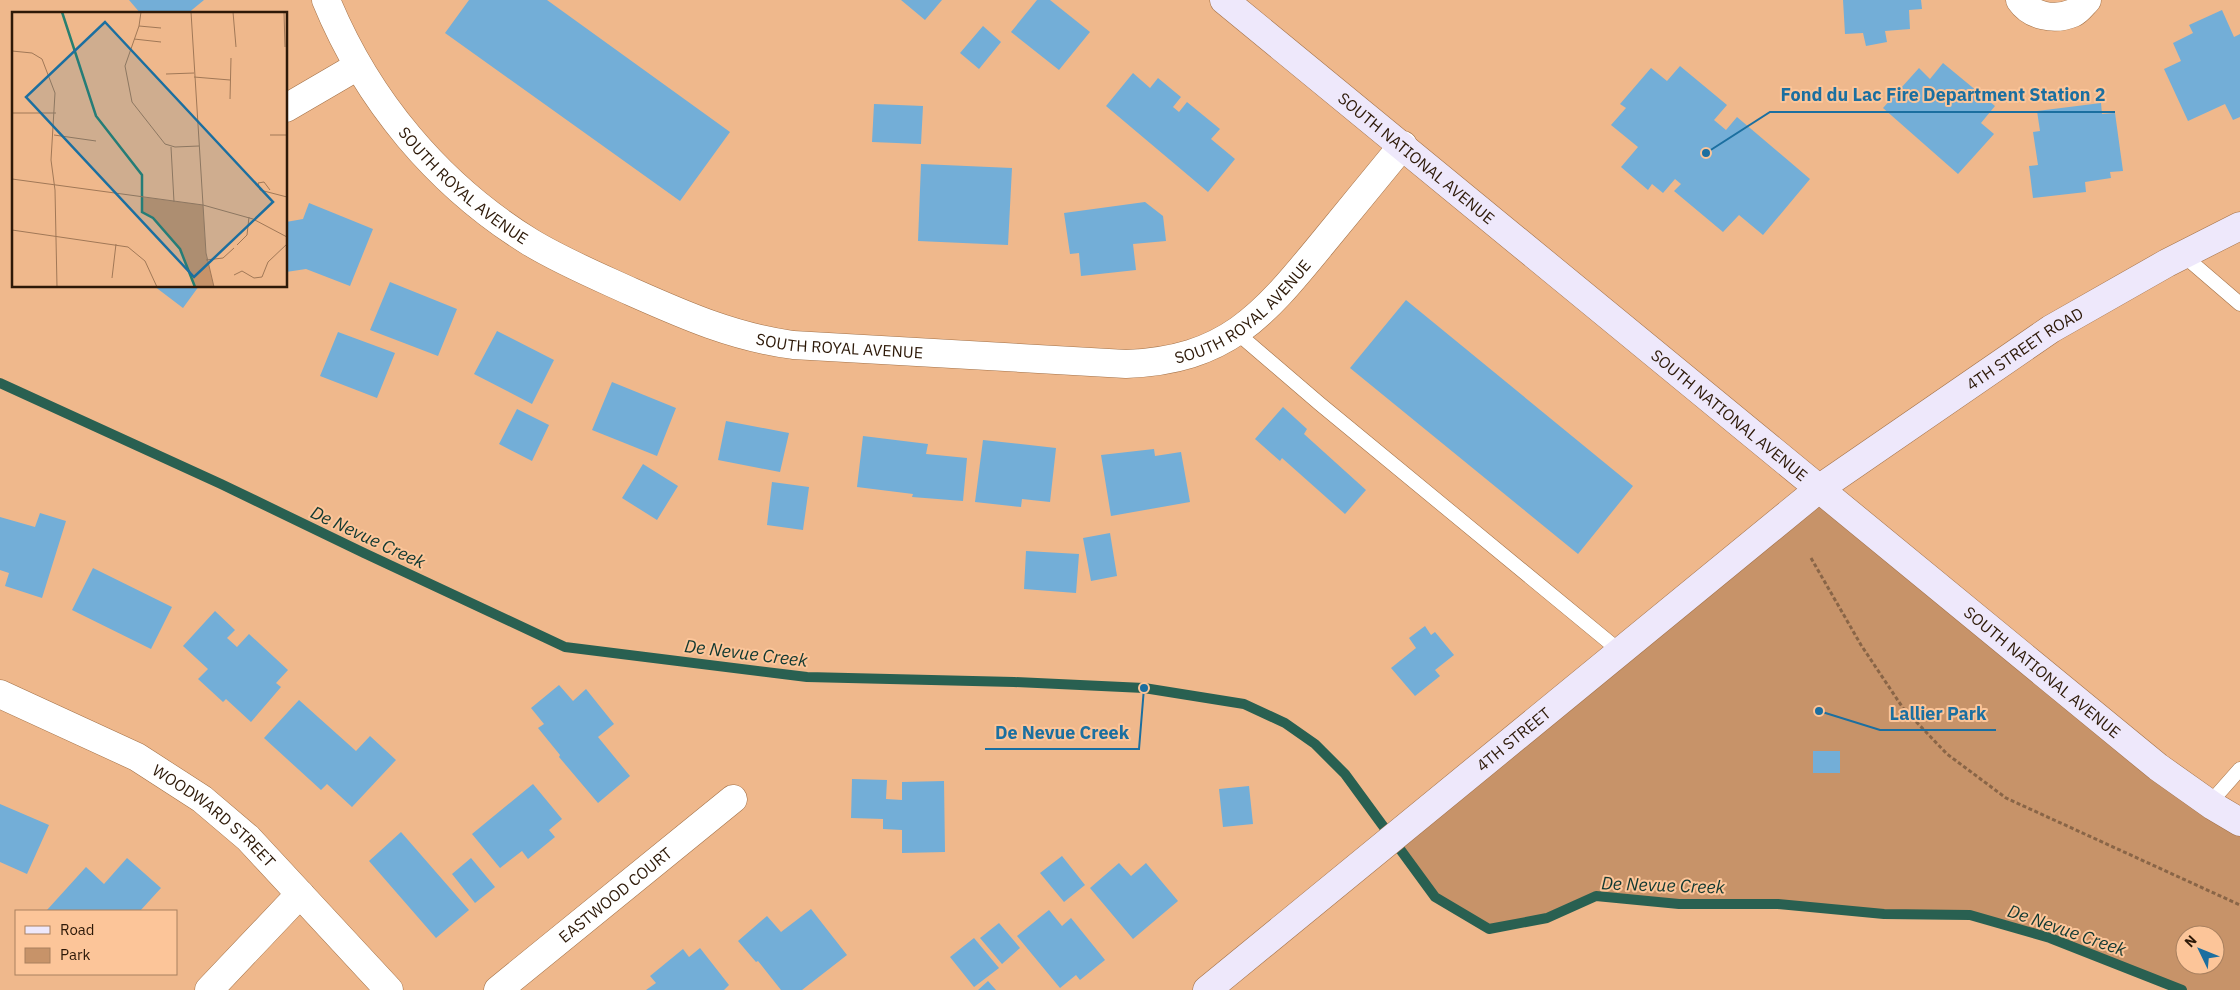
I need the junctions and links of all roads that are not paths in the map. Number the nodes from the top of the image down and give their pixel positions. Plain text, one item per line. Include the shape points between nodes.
1 (326, 0) edge
2 (1224, 0) edge
3 (2020, 0) edge
4 (2087, 0) edge
5 (358, 66) junction
6 (288, 107) edge
7 (1403, 145) junction
8 (2240, 226) edge
9 (2183, 255) junction
10 (2240, 304) edge
11 (1236, 332) junction
12 (1820, 488) junction
13 (1621, 652) junction
14 (0, 694) edge
15 (2240, 769) edge
16 (733, 799) dead end
17 (2209, 804) junction
18 (2240, 822) edge
19 (300, 894) junction
20 (209, 990) edge
21 (389, 990) edge
22 (498, 990) edge
23 (1207, 990) edge

1 - 5 street, SOUTH ROYAL AVENUE
2 - 7 street, SOUTH NATIONAL AVENUE
3 - 4 street via 2035,14 2057,16 2074,13
5 - 6 street
5 - 11 street, SOUTH ROYAL AVENUE via 410,139 446,177 494,217 577,267 688,317 730,332 768,341 813,346 1126,364 1178,357 1208,347
7 - 11 street, SOUTH ROYAL AVENUE via 1283,291
7 - 12 street, SOUTH NATIONAL AVENUE
8 - 9 street, 4TH STREET ROAD
9 - 10 lane
9 - 12 street, 4TH STREET ROAD via 2051,329
11 - 13 lane
12 - 13 street, 4TH STREET
12 - 17 street, SOUTH NATIONAL AVENUE via 2158,767
13 - 23 street, 4TH STREET
14 - 19 street, WOODWARD STREET via 106,742 181,784 248,838
15 - 17 lane
16 - 22 street, EASTWOOD COURT
17 - 18 street, SOUTH NATIONAL AVENUE
19 - 20 street
19 - 21 street, WOODWARD STREET

